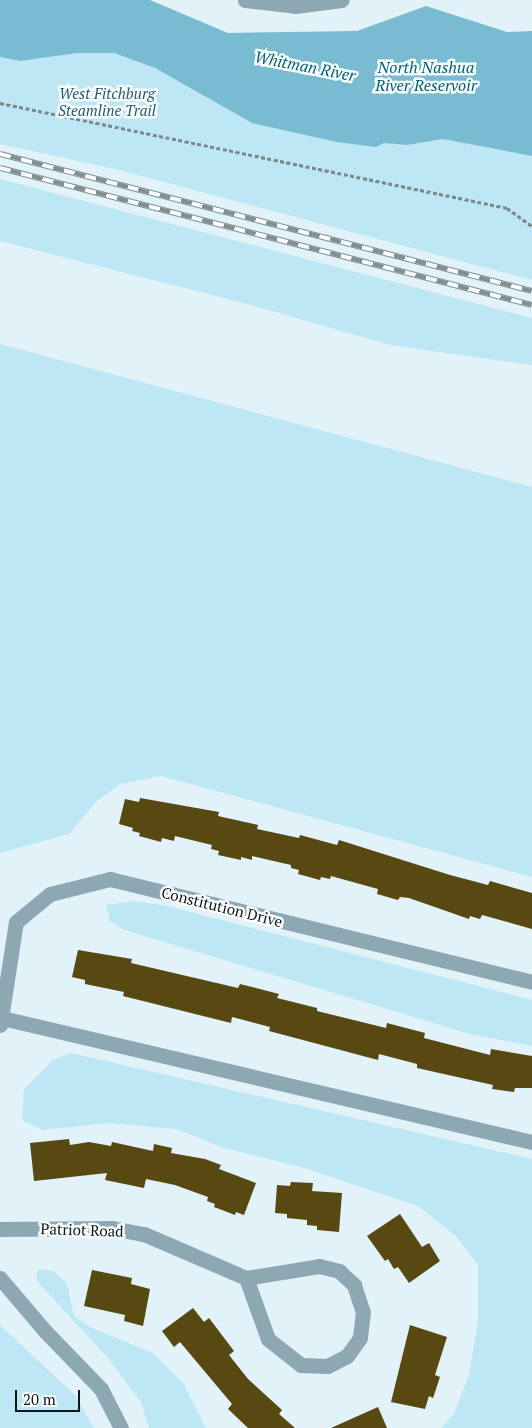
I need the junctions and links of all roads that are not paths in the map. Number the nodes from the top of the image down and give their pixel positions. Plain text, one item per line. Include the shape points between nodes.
1 (245, 0) edge
2 (342, 0) edge
3 (532, 982) edge
4 (1, 1021) edge
5 (532, 1142) edge
6 (0, 1229) edge
7 (0, 1278) edge
8 (246, 1278) junction
9 (121, 1428) edge

1 - 2 lane via 295,6
3 - 4 lane, Constitution Drive via 110,879 50,894 16,922
4 - 5 lane, Constitution Drive
6 - 8 lane, Patriot Road via 102,1228 144,1234
7 - 9 lane via 101,1389
8 - 8 lane via 268,1339 300,1366 327,1366 347,1356 360,1338 363,1312 354,1285 339,1272 319,1266

